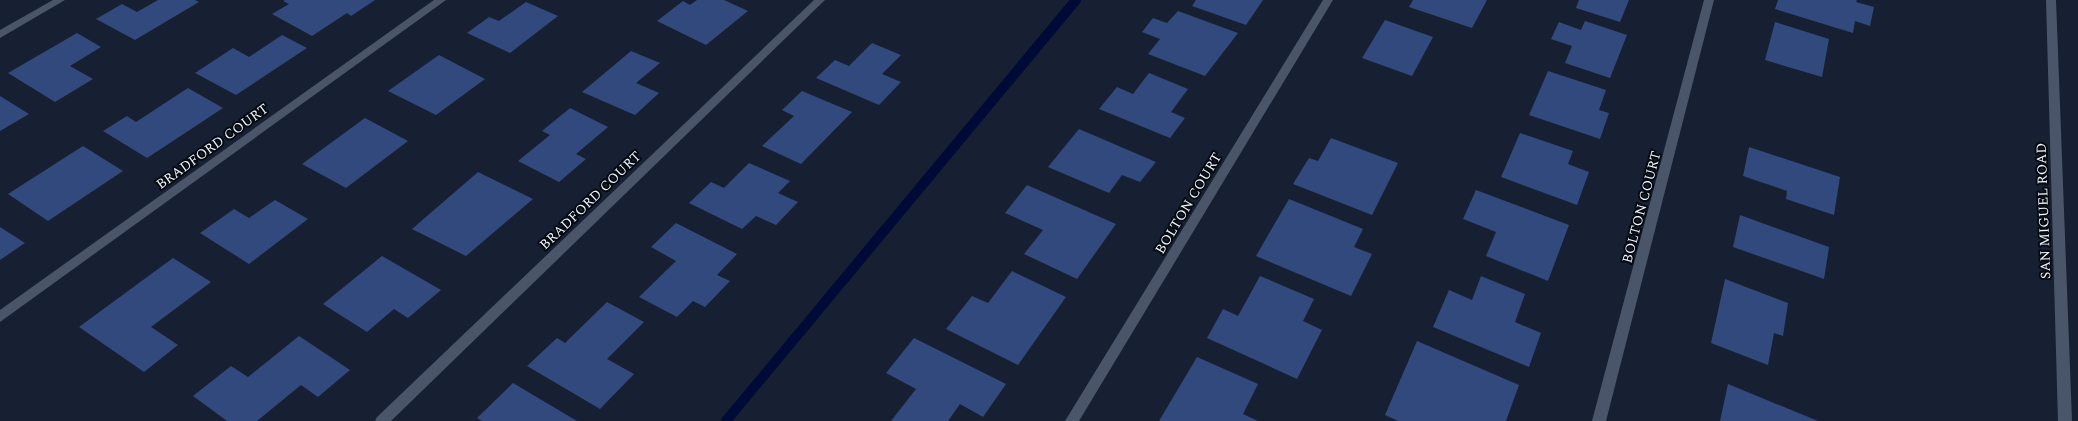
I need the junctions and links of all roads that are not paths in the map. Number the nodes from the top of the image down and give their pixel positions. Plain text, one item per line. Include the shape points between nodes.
1 (60, 0) edge
2 (441, 0) edge
3 (820, 0) edge
4 (1328, 0) edge
5 (1709, 0) edge
6 (2051, 0) edge
7 (0, 35) edge
8 (0, 317) edge
9 (382, 421) edge
10 (1072, 421) edge
11 (1599, 421) edge
12 (2065, 421) edge

1 - 7 street
2 - 8 street, BRADFORD COURT
3 - 9 street, BRADFORD COURT
4 - 10 street, BOLTON COURT
5 - 11 street, BOLTON COURT
6 - 12 street, SAN MIGUEL ROAD

